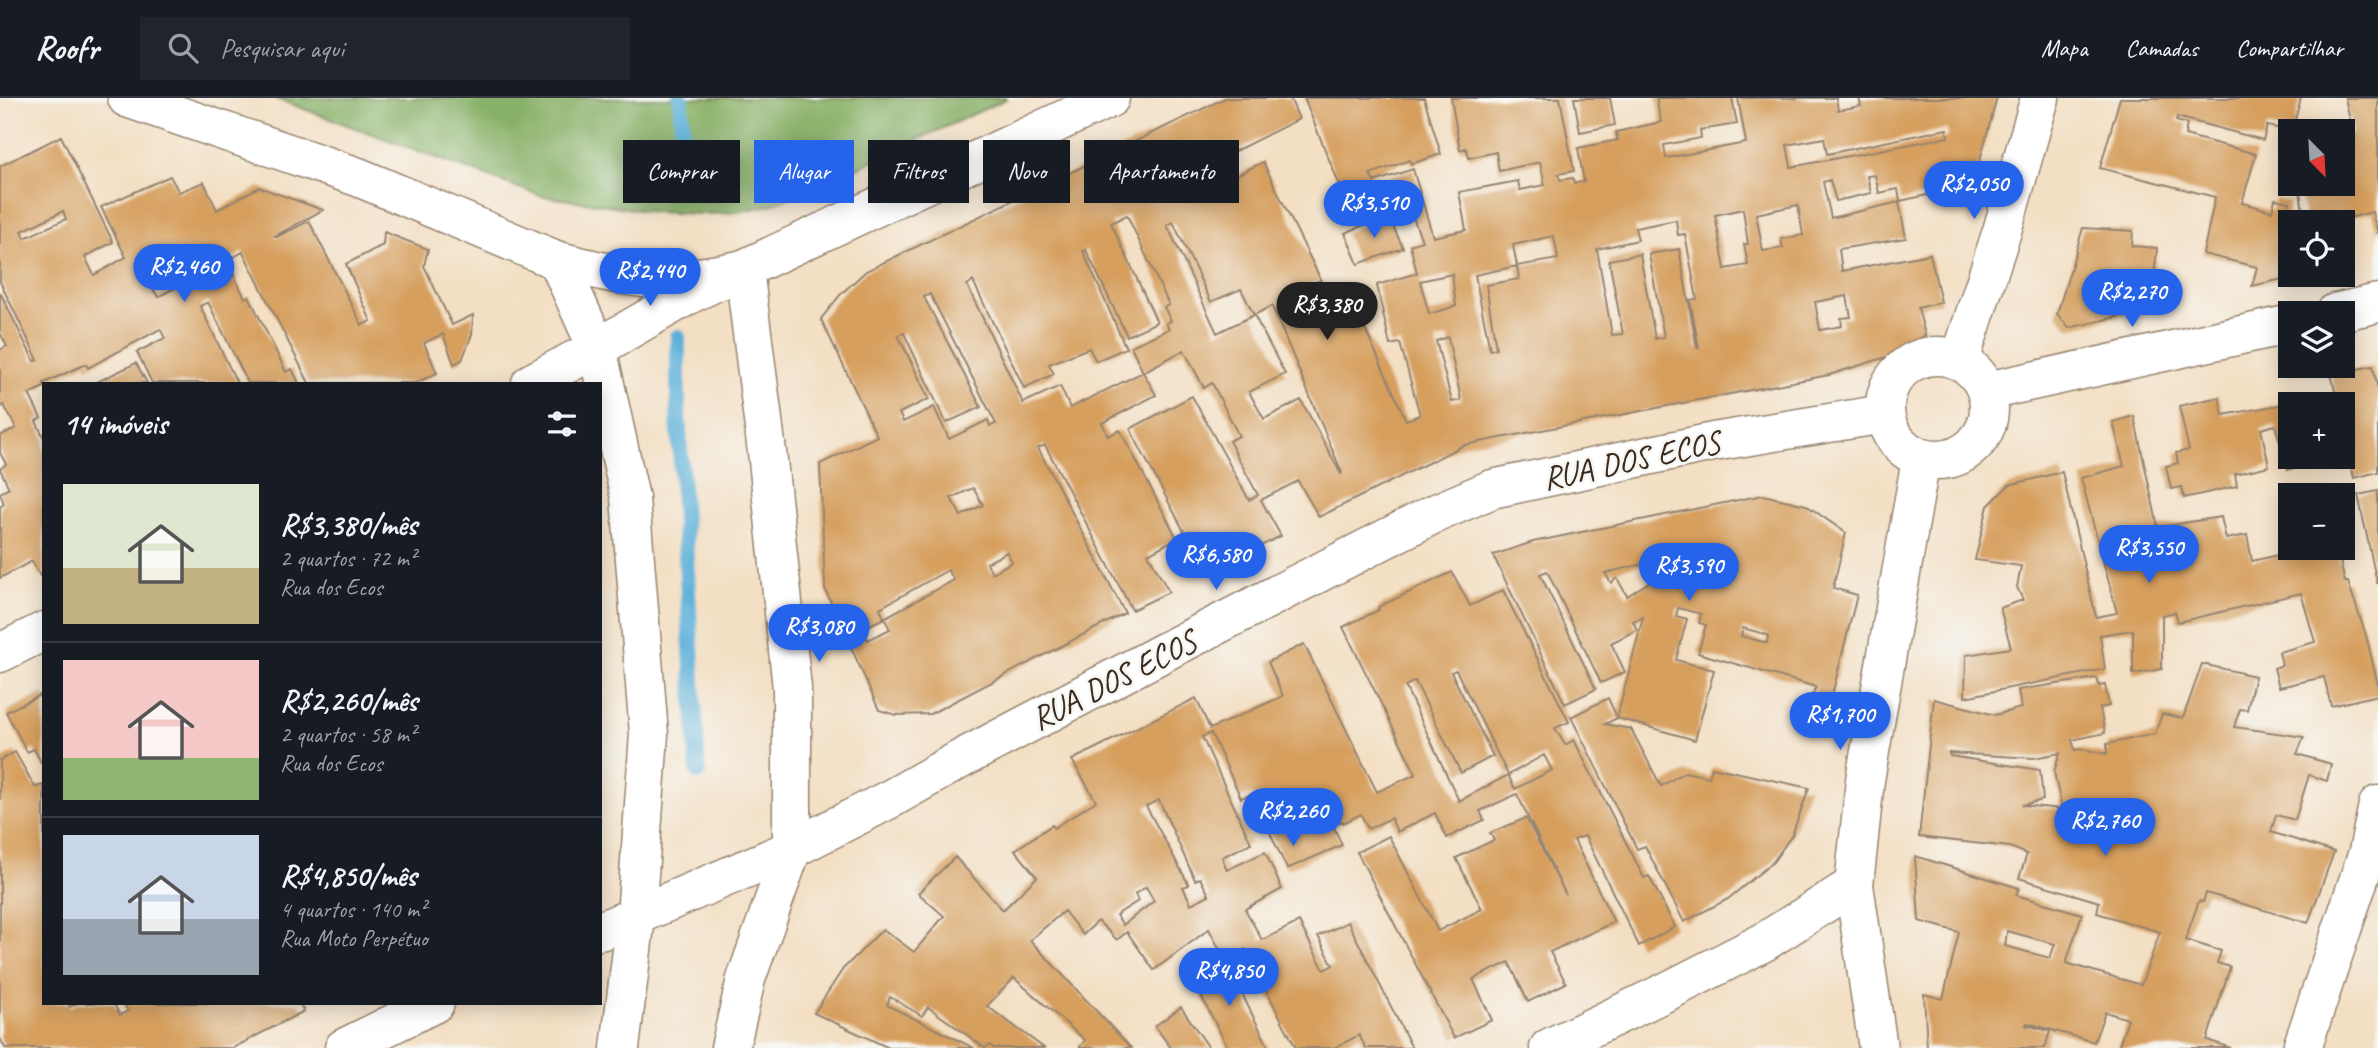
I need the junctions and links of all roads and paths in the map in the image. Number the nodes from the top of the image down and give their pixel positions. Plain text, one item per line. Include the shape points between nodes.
1 (127, 98) edge
2 (1110, 98) edge
3 (2040, 98) edge
4 (558, 261) junction
5 (744, 269) junction
6 (2378, 303) edge
7 (2355, 308) edge
8 (2278, 327) edge
9 (597, 348) junction
10 (1960, 360) junction
11 (533, 382) edge
12 (1987, 391) junction
13 (1884, 414) junction
14 (1921, 459) junction
15 (42, 632) edge
16 (0, 653) edge
17 (2378, 805) edge
18 (792, 849) junction
19 (1854, 885) junction
20 (636, 917) junction
21 (602, 931) edge
22 (431, 1005) edge
23 (344, 1048) edge
24 (620, 1048) edge
25 (730, 1048) edge
26 (1549, 1048) edge
27 (1878, 1048) edge
28 (2302, 1048) edge

1 - 4 street via 358,177
2 - 5 street
3 - 10 street
4 - 5 street via 632,277 669,279
4 - 9 street
5 - 9 street
5 - 18 street via 792,688
6 - 7 street
8 - 12 street
9 - 11 street
9 - 20 street via 630,498 649,734
10 - 12 street via 1972,368
10 - 13 street via 1929,356 1900,370 1885,398
12 - 14 street via 1987,425 1968,451 1954,458
13 - 14 street via 1896,442
13 - 18 street, RUA DOS ECOS via 1713,442 1492,489 1180,644
14 - 19 street via 1865,780
15 - 16 street
17 - 28 street via 2368,852
18 - 20 street, RUA DOS ECOS
18 - 25 street via 746,979
19 - 26 street via 1764,942
19 - 27 street
20 - 21 street, RUA DOS ECOS
20 - 24 street
22 - 23 street

